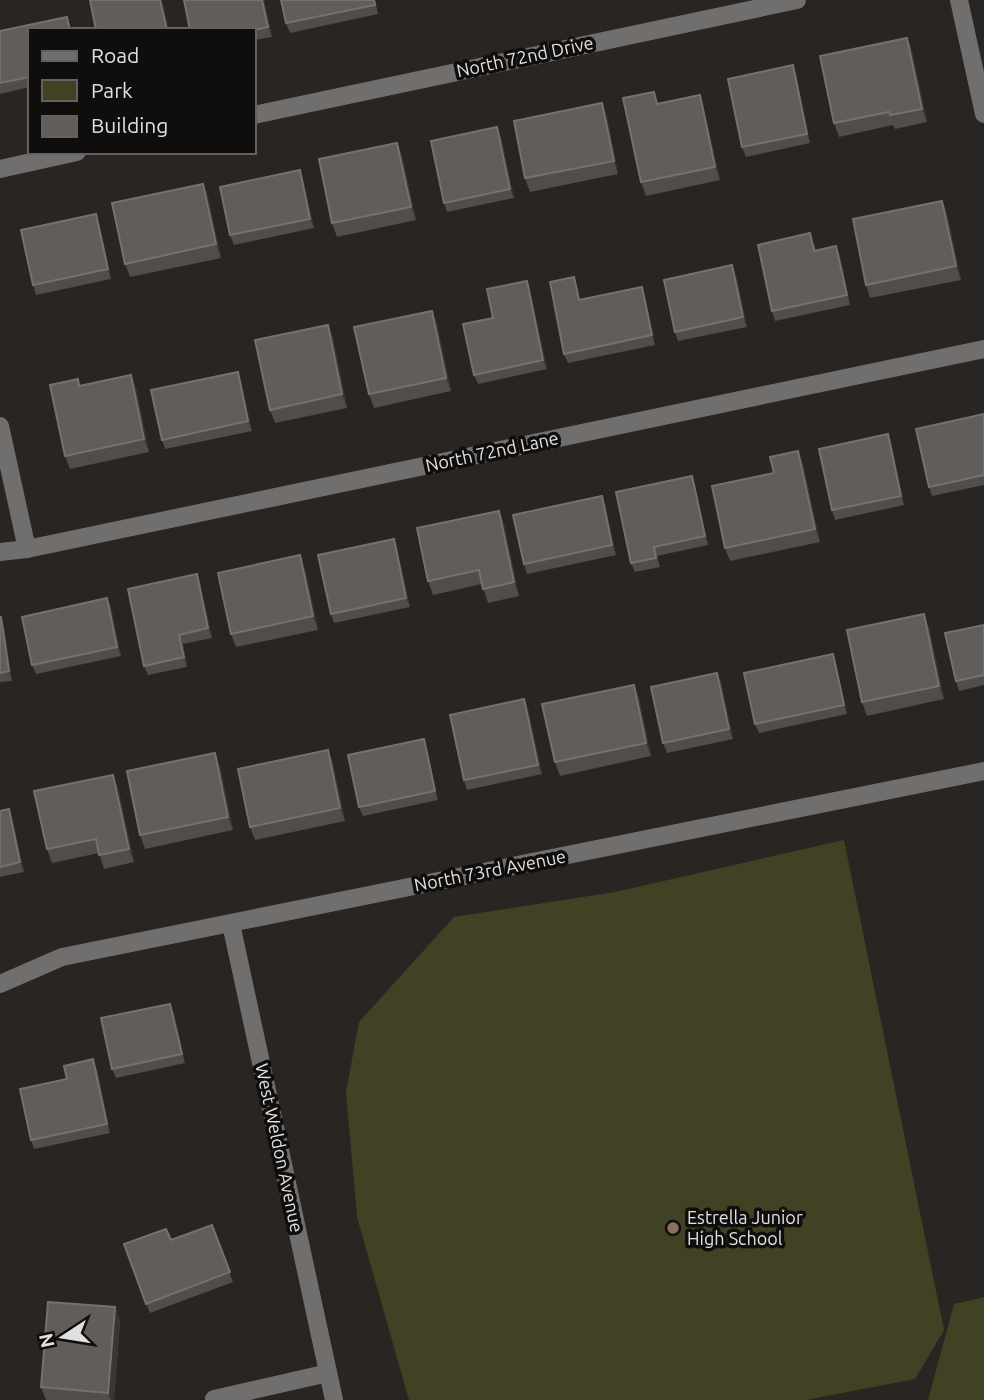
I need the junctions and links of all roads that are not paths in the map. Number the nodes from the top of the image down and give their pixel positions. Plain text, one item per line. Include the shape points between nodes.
1 (797, 0) edge
2 (959, 0) edge
3 (984, 114) edge
4 (256, 115) edge
5 (68, 154) edge
6 (0, 169) edge
7 (984, 349) edge
8 (0, 426) edge
9 (27, 549) junction
10 (0, 552) edge
11 (984, 771) edge
12 (231, 924) junction
13 (0, 984) edge
14 (328, 1373) junction
15 (214, 1399) edge
16 (334, 1400) edge

1 - 4 street, North 72nd Drive
2 - 3 street
5 - 6 street
7 - 9 street, North 72nd Lane
8 - 9 street
9 - 10 street, North 72nd Lane
11 - 12 street, North 73rd Avenue
12 - 13 street, North 73rd Avenue via 62,957
12 - 14 street, West Weldon Avenue
14 - 15 street
14 - 16 street, West Weldon Avenue

